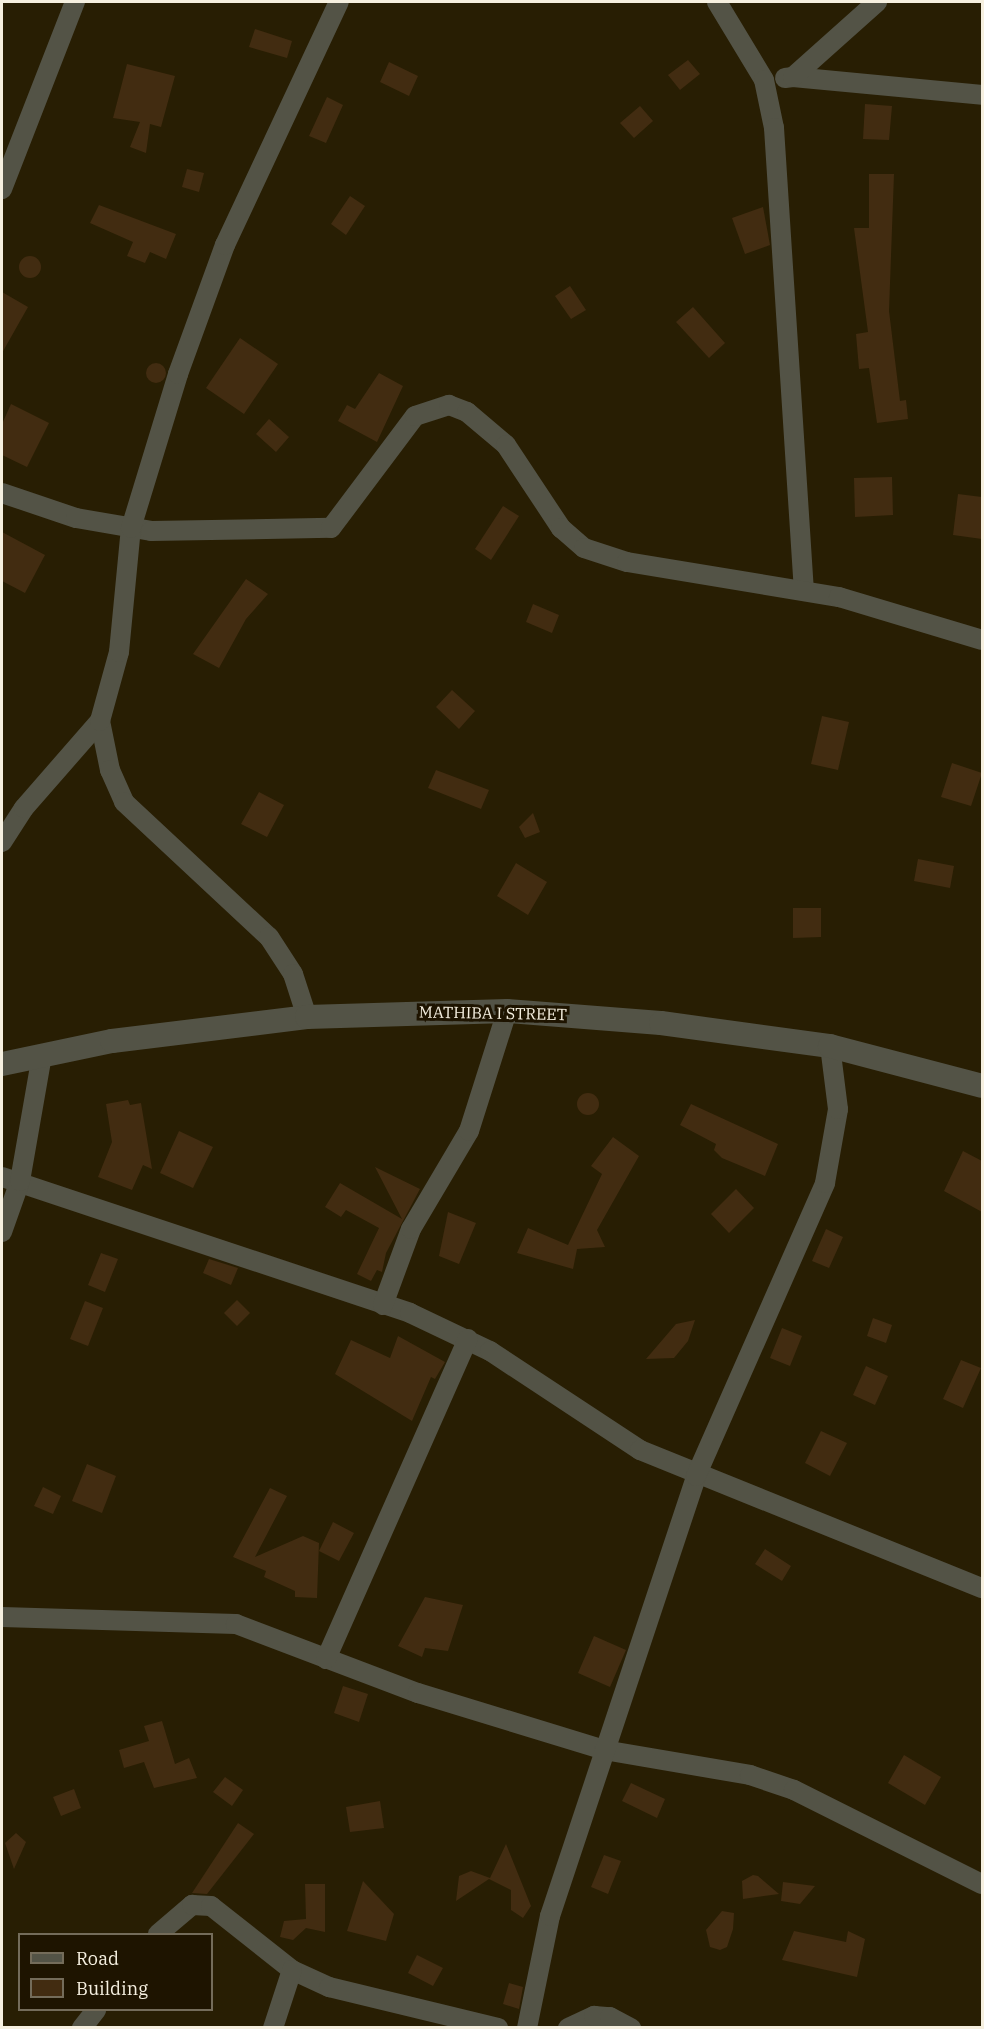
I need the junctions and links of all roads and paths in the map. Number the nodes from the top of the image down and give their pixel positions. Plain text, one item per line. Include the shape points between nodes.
1 (75, 2) edge
2 (339, 2) edge
3 (717, 2) edge
4 (877, 2) edge
5 (793, 77) junction
6 (764, 80) junction
7 (982, 95) edge
8 (2, 189) edge
9 (2, 493) edge
10 (131, 528) junction
11 (804, 589) junction
12 (982, 640) edge
13 (100, 721) junction
14 (2, 842) edge
15 (507, 1011) junction
16 (307, 1017) junction
17 (830, 1046) junction
18 (42, 1055) junction
19 (2, 1064) edge
20 (982, 1086) edge
21 (11, 1179) edge
22 (2, 1232) edge
23 (383, 1305) junction
24 (468, 1339) junction
25 (696, 1476) junction
26 (982, 1588) edge
27 (2, 1617) edge
28 (326, 1659) junction
29 (604, 1750) junction
30 (982, 1884) edge
31 (160, 1933) edge
32 (292, 1970) junction
33 (95, 2011) edge
34 (82, 2028) edge
35 (273, 2028) edge
36 (498, 2028) edge
37 (527, 2028) edge
38 (568, 2028) edge
39 (632, 2028) edge

1 - 8 street
2 - 10 street via 225,245
3 - 6 street
4 - 5 street
5 - 6 street
5 - 7 street
6 - 11 street via 774,128
9 - 10 street
10 - 11 street via 331,528 415,416 449,405 467,412 506,445 561,528 584,548 627,562
10 - 13 street via 119,652
11 - 12 street
13 - 14 street via 24,808
13 - 16 street via 110,770 124,802 268,937 293,974
15 - 16 street, MATHIBA I STREET
15 - 17 street, MATHIBA I STREET via 661,1023
15 - 23 street via 469,1131 411,1229
16 - 18 street, MATHIBA I STREET
17 - 20 street, MATHIBA I STREET
17 - 25 street via 838,1109 825,1183
18 - 19 street, MATHIBA I STREET
18 - 21 street
21 - 22 street
21 - 23 street
23 - 24 street
24 - 25 street via 602,1428
24 - 28 street
25 - 26 street
25 - 29 street
27 - 28 street via 236,1624
28 - 29 street
29 - 30 street via 750,1775 794,1790
29 - 37 street via 549,1916
31 - 32 street via 192,1905 211,1906
32 - 35 street
32 - 36 street via 329,1988
33 - 34 street
38 - 39 street via 594,2016 610,2017

